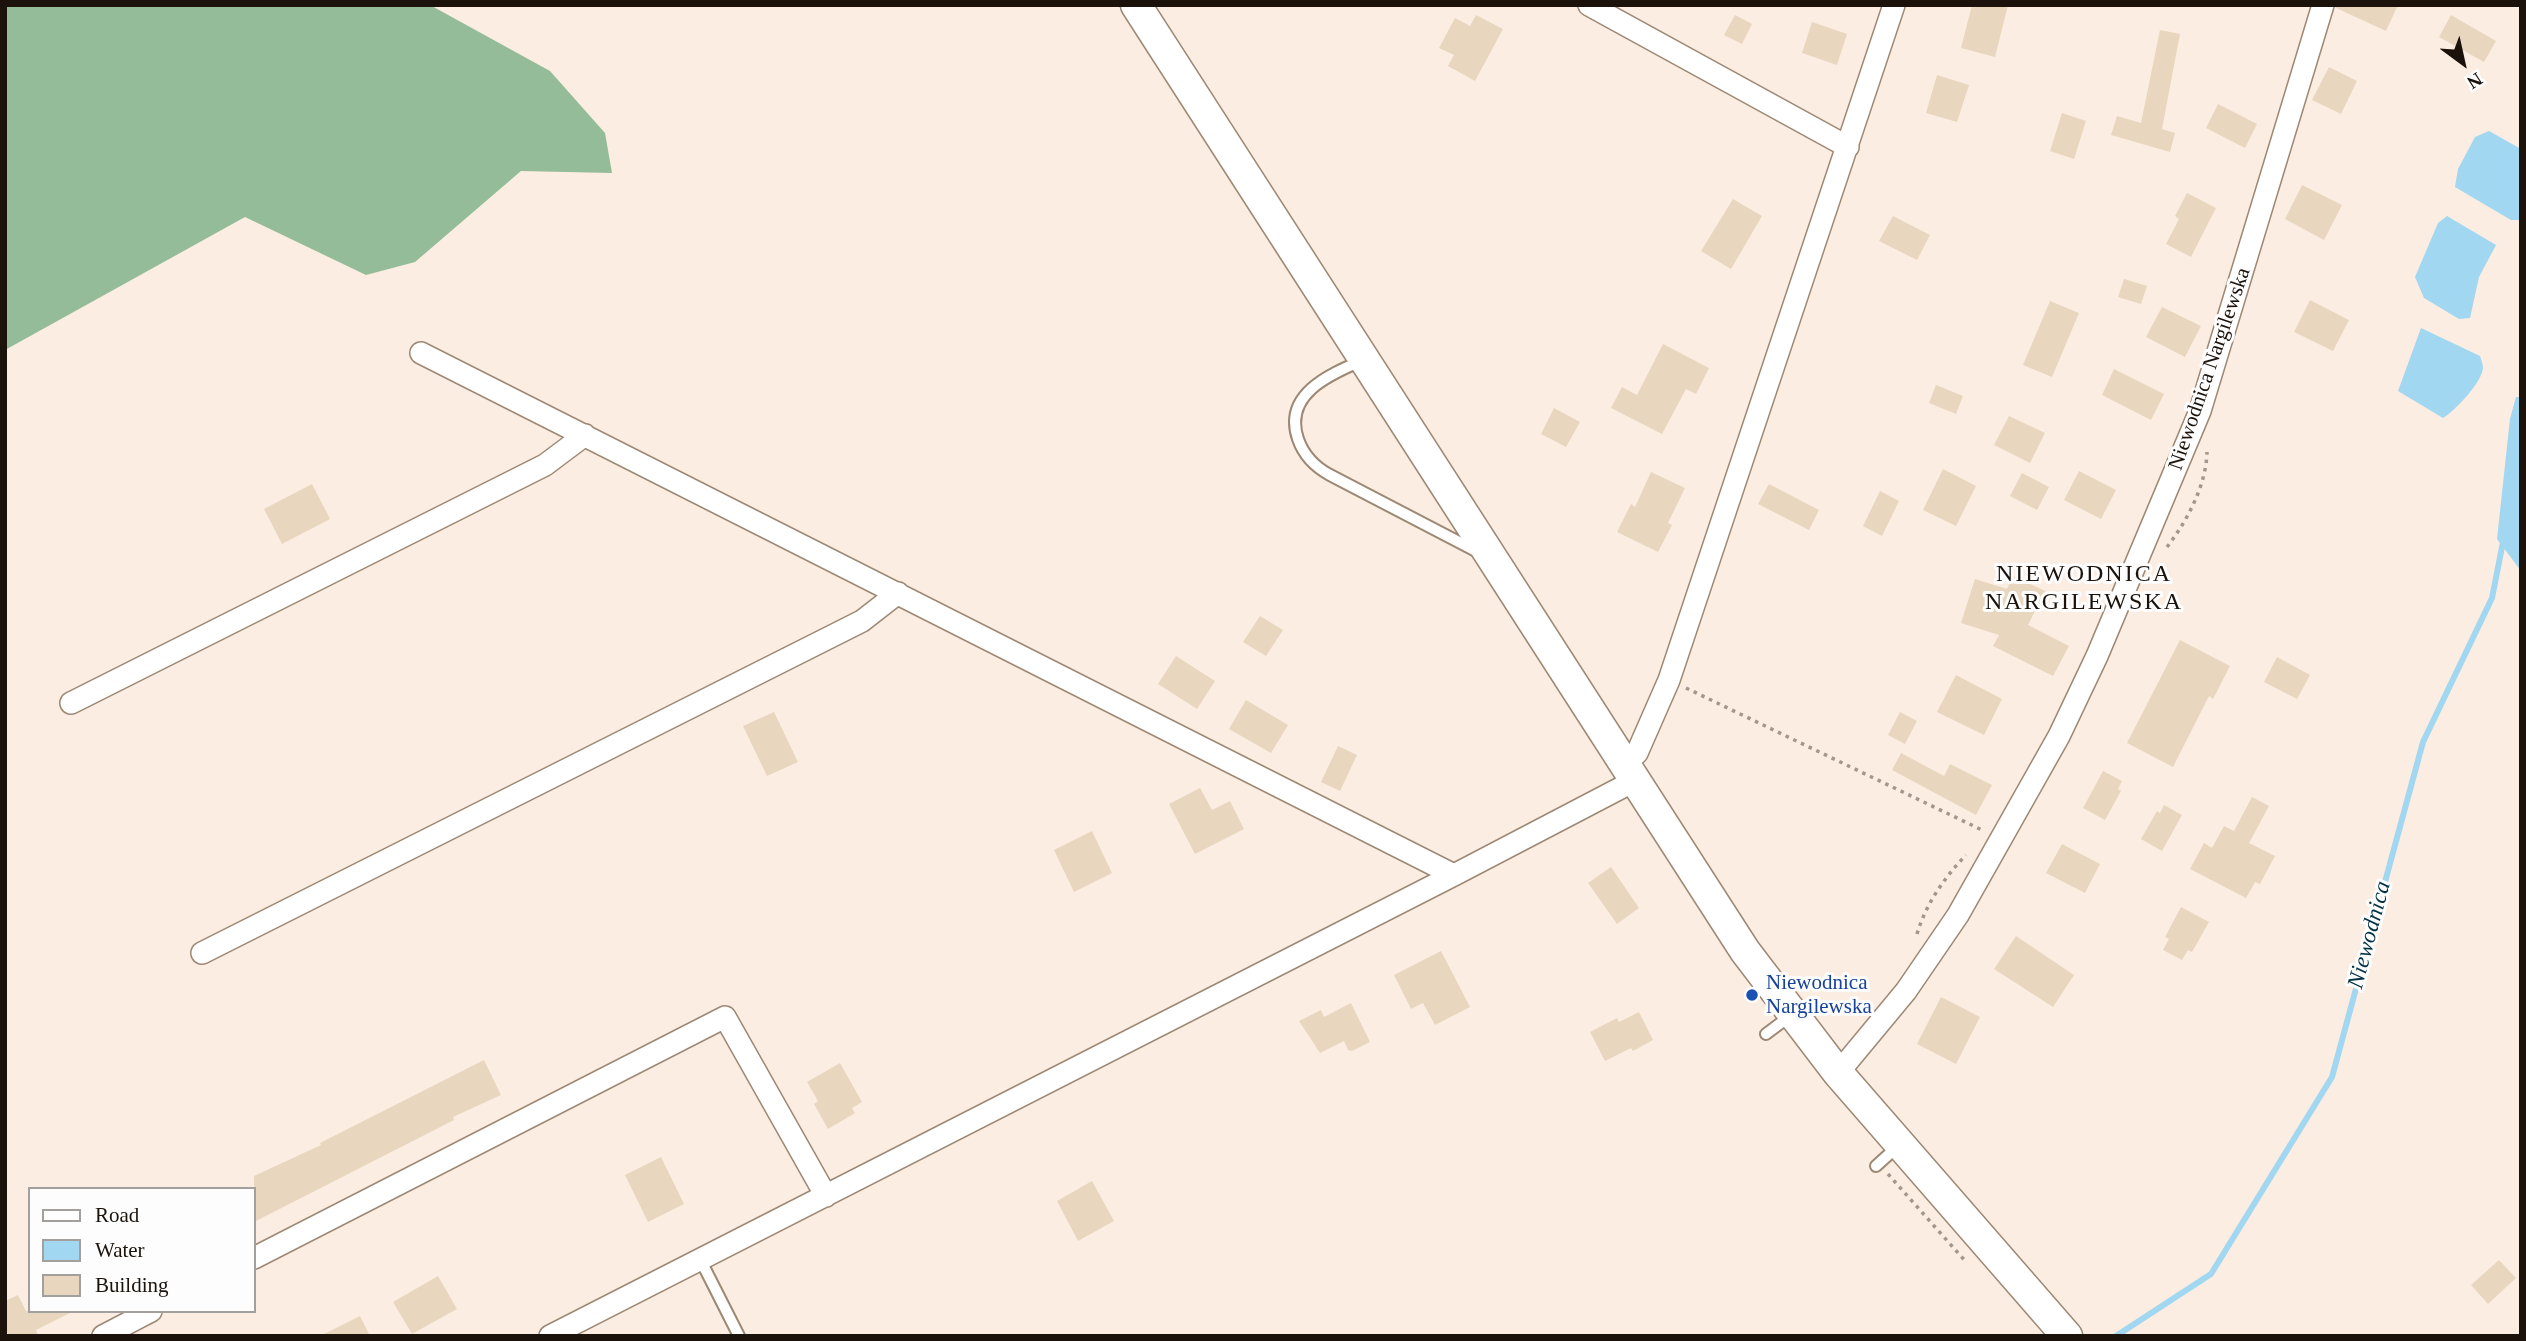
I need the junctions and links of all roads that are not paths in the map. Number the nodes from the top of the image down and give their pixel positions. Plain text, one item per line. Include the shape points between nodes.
1 (1136, 5) edge
2 (1589, 5) edge
3 (1895, 5) edge
4 (2323, 5) edge
5 (1848, 147) junction
6 (421, 353) dead end
7 (1364, 359) junction
8 (584, 436) junction
9 (1492, 560) junction
10 (898, 593) junction
11 (71, 703) dead end
12 (1629, 773) junction
13 (1454, 875) junction
14 (202, 953) dead end
15 (1792, 1014) junction
16 (1766, 1034) dead end
17 (1838, 1073) junction
18 (1900, 1144) junction
19 (1876, 1166) dead end
20 (826, 1196) junction
21 (256, 1257) edge
22 (700, 1259) junction
23 (147, 1313) edge
24 (103, 1336) edge
25 (550, 1336) edge
26 (739, 1336) edge
27 (2067, 1336) edge

1 - 7 street
2 - 5 street
3 - 5 street
4 - 17 street, Niewodnica Nargilewska via 2207,389 2097,656 2059,736 1958,915 1906,991
5 - 12 street via 1669,680
6 - 8 street
7 - 9 street
7 - 9 lane via 1328,375 1297,407 1294,426 1310,460 1330,475
8 - 10 street
8 - 11 street via 545,465
9 - 12 street
10 - 13 street
10 - 14 street via 862,621
12 - 13 street
12 - 15 street via 1745,951
13 - 20 street
15 - 16 lane
15 - 17 street
17 - 18 street
18 - 19 lane
18 - 27 street
20 - 21 street via 725,1017
20 - 22 street
22 - 25 street
22 - 26 lane
23 - 24 street

